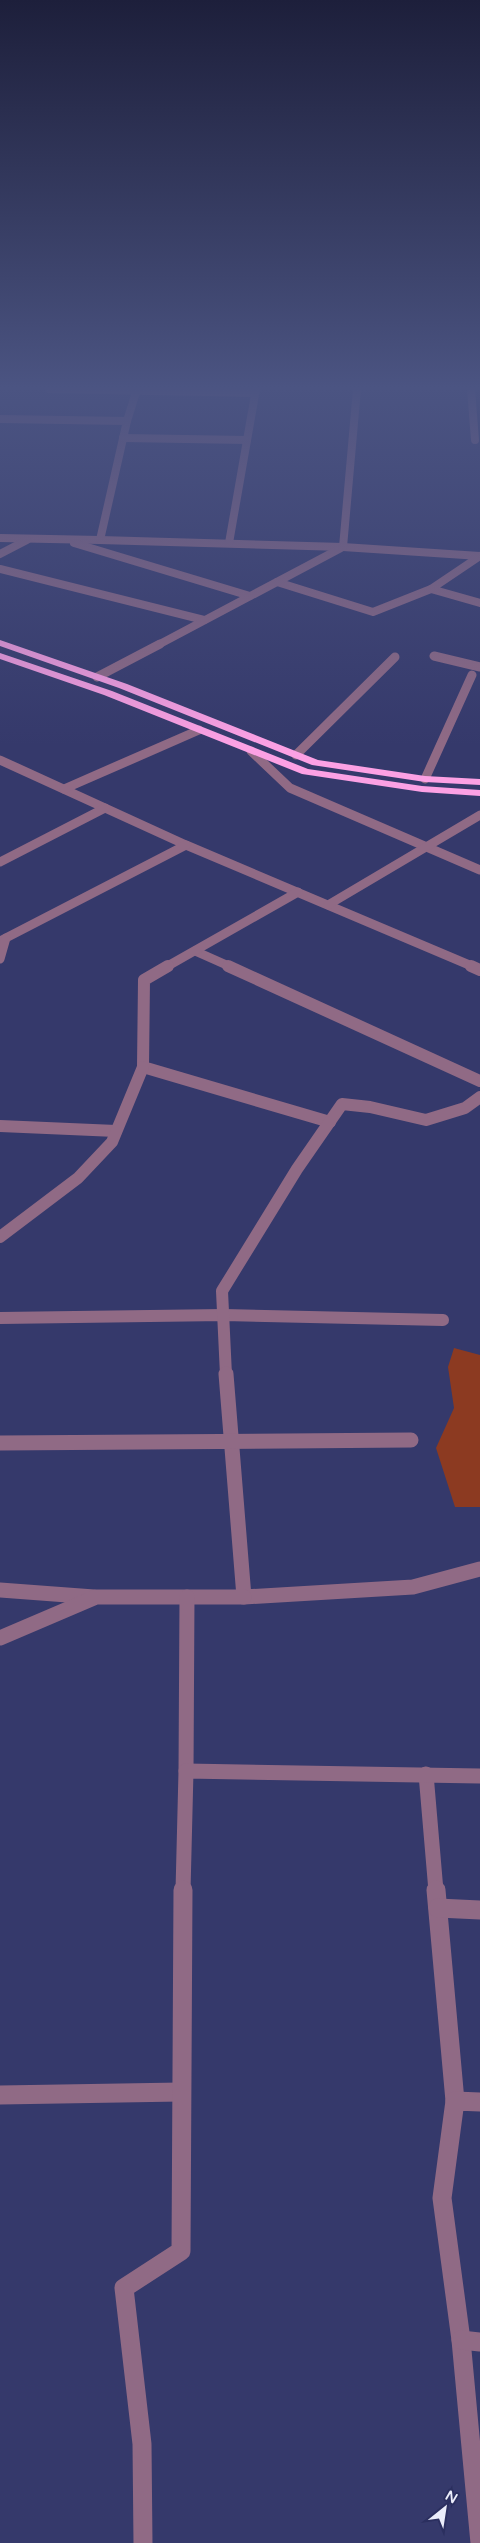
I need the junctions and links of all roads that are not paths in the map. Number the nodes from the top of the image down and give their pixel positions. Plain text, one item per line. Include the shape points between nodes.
1 (107, 508) edge
2 (235, 508) edge
3 (346, 508) edge
4 (0, 538) edge
5 (30, 539) junction
6 (59, 539) junction
7 (100, 540) junction
8 (229, 543) junction
9 (343, 547) junction
10 (0, 554) edge
11 (479, 555) edge
12 (0, 569) edge
13 (277, 582) junction
14 (431, 589) junction
15 (250, 596) junction
16 (480, 603) edge
17 (204, 620) junction
18 (0, 643) edge
19 (0, 656) edge
20 (434, 656) dead end
21 (395, 657) dead end
22 (480, 668) edge
23 (472, 675) dead end
24 (97, 677) junction
25 (199, 730) junction
26 (251, 751) junction
27 (296, 756) junction
28 (3, 764) edge
29 (426, 778) junction
30 (480, 782) edge
31 (64, 789) junction
32 (480, 793) edge
33 (106, 808) junction
34 (480, 815) edge
35 (186, 845) junction
36 (426, 847) junction
37 (0, 862) edge
38 (480, 870) edge
39 (298, 892) junction
40 (328, 905) junction
41 (3, 940) edge
42 (195, 951) junction
43 (0, 960) edge
44 (480, 970) edge
45 (143, 1067) junction
46 (480, 1081) edge
47 (480, 1097) edge
48 (330, 1122) junction
49 (0, 1126) edge
50 (116, 1131) junction
51 (0, 1237) edge
52 (224, 1315) junction
53 (0, 1318) edge
54 (443, 1320) dead end
55 (411, 1440) dead end
56 (230, 1441) junction
57 (0, 1443) edge
58 (480, 1569) edge
59 (0, 1590) edge
60 (96, 1597) junction
61 (187, 1597) junction
62 (244, 1597) junction
63 (0, 1638) edge
64 (186, 1771) junction
65 (426, 1774) junction
66 (480, 1776) edge
67 (438, 1908) junction
68 (480, 1910) edge
69 (181, 2092) junction
70 (0, 2094) edge
71 (455, 2101) junction
72 (480, 2102) edge
73 (471, 2341) edge
74 (143, 2543) edge
75 (480, 2543) edge

1 - 7 street
2 - 8 street
3 - 9 street
4 - 5 street
5 - 6 street
5 - 10 street
6 - 7 street
6 - 15 street
7 - 8 street
8 - 9 street
9 - 11 street
9 - 13 street
11 - 14 street
12 - 17 street
13 - 14 street via 373,612
13 - 15 street
14 - 16 street
15 - 17 street
17 - 24 street
18 - 24 highway
19 - 25 highway via 108,693
20 - 22 street
21 - 27 street
23 - 29 street
24 - 27 highway
25 - 26 highway
25 - 31 street
26 - 32 highway via 306,772 422,789
26 - 36 street via 290,788
27 - 29 highway via 316,763
28 - 31 street
29 - 30 highway
31 - 33 street
33 - 35 street
33 - 37 street
34 - 36 street
35 - 39 street
35 - 41 street
36 - 38 street
36 - 40 street
39 - 40 street
39 - 42 street
40 - 44 street
41 - 43 street
42 - 45 street via 144,980
42 - 46 street
45 - 48 street
45 - 50 street
47 - 48 street via 465,1108 426,1120 342,1104
48 - 52 street via 222,1291
49 - 50 street
50 - 51 street via 112,1142 78,1178
52 - 53 street
52 - 54 street
52 - 56 street
55 - 56 street
56 - 57 street
56 - 62 street
58 - 62 street via 413,1587
59 - 60 street
60 - 61 street
60 - 63 street
61 - 62 street
61 - 64 street
64 - 65 street
64 - 69 street
65 - 66 street
65 - 67 street
67 - 68 street
67 - 71 street
69 - 70 street
69 - 74 street via 181,2250 124,2288 142,2444
71 - 72 street
71 - 73 street via 442,2198
73 - 75 street

